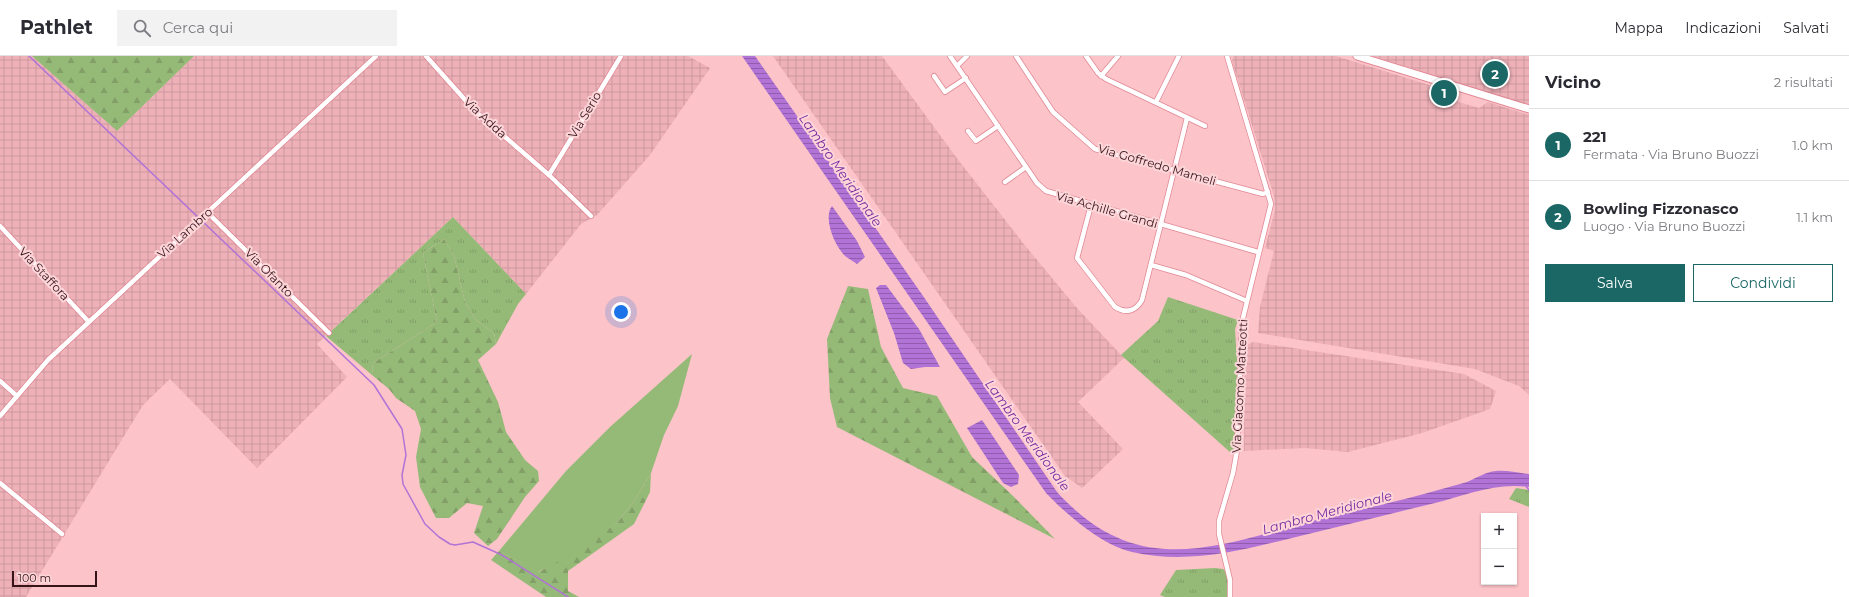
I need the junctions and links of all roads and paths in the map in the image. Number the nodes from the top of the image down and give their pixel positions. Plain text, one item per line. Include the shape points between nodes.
1 (376, 56) edge
2 (426, 56) edge
3 (621, 56) edge
4 (950, 56) edge
5 (967, 56) edge
6 (1016, 56) edge
7 (1086, 56) edge
8 (1118, 56) edge
9 (1179, 56) edge
10 (1357, 56) edge
11 (1228, 58) edge
12 (957, 66) junction
13 (934, 76) dead end
14 (1101, 76) junction
15 (966, 78) junction
16 (1156, 102) junction
17 (1529, 109) edge
18 (1187, 118) junction
19 (998, 126) junction
20 (1205, 126) dead end
21 (968, 130) dead end
22 (1026, 167) junction
23 (1174, 171) junction
24 (549, 175) junction
25 (1004, 182) dead end
26 (1268, 192) junction
27 (1090, 205) junction
28 (207, 214) junction
29 (591, 216) dead end
30 (1160, 225) junction
31 (0, 226) edge
32 (1258, 252) junction
33 (1151, 265) junction
34 (1247, 301) junction
35 (88, 322) junction
36 (329, 333) dead end
37 (0, 381) edge
38 (17, 396) junction
39 (0, 416) edge
40 (0, 483) edge
41 (62, 534) dead end
42 (1230, 597) edge

1 - 28 street, Via Lambro
2 - 24 street, Via Adda via 475,111
3 - 24 street, Via Serio
4 - 12 street, Via Achille Grandi
5 - 12 street
6 - 23 street, Via Goffredo Mameli via 1053,112 1090,145 1102,152
7 - 14 street
8 - 14 street
9 - 16 street
10 - 17 main road
11 - 26 street, Via Giacomo Matteotti
12 - 15 street, Via Achille Grandi
13 - 15 street via 945,92
14 - 16 street
15 - 19 street, Via Achille Grandi
16 - 18 street
18 - 20 street
18 - 23 street
19 - 21 street via 976,141
19 - 22 street, Via Achille Grandi
22 - 25 street
22 - 27 street, Via Achille Grandi via 1046,191
23 - 26 street, Via Goffredo Mameli via 1263,194
23 - 30 street
24 - 29 street, Via Adda
26 - 32 street, Via Giacomo Matteotti via 1270,211
27 - 30 street, Via Achille Grandi
27 - 33 street via 1077,258 1115,307 1130,311 1139,304
28 - 35 street, Via Lambro
28 - 36 street, Via Ofanto
30 - 32 street, Via Achille Grandi
30 - 33 street
31 - 35 street, Via Staffora
32 - 34 street, Via Giacomo Matteotti
33 - 34 street via 1186,275
34 - 42 street, Via Giacomo Matteotti via 1241,334 1237,450 1219,521 1221,543 1230,580
35 - 38 street, Via Lambro via 48,360
37 - 38 street
38 - 39 street, Via Lambro
40 - 41 street

